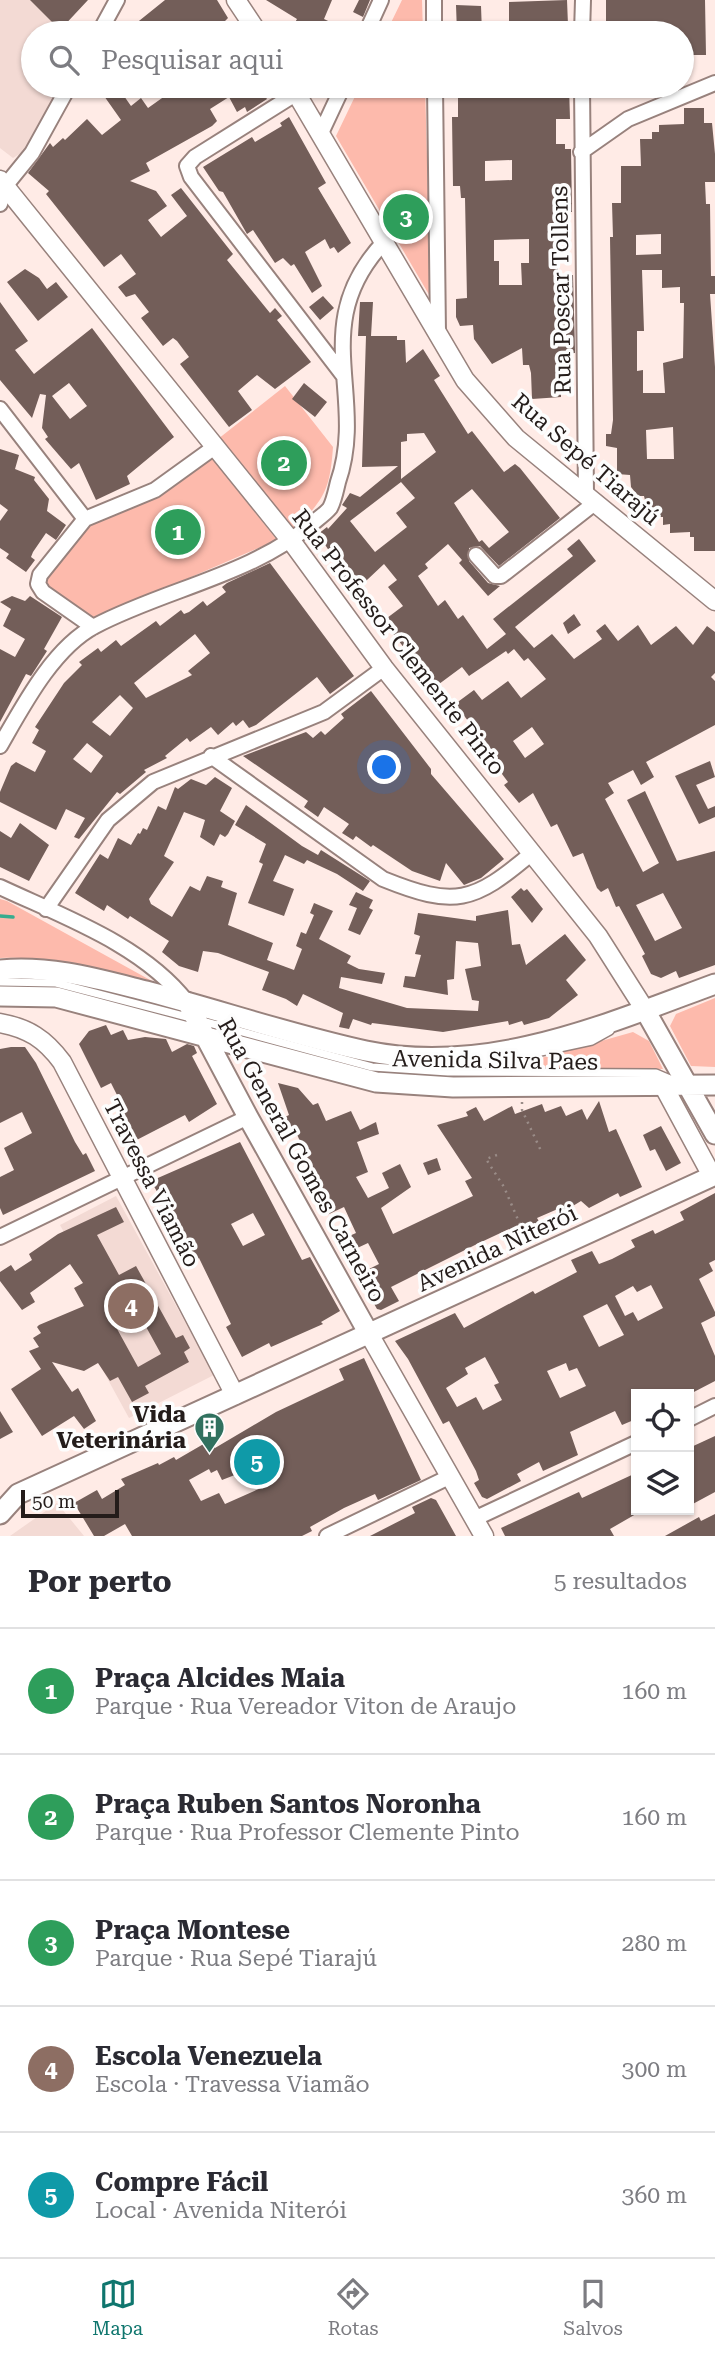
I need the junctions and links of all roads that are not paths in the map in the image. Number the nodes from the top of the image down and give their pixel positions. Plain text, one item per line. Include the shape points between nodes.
1 (117, 0) edge
2 (236, 0) edge
3 (381, 0) edge
4 (434, 0) edge
5 (583, 0) edge
6 (106, 21) edge
7 (250, 21) edge
8 (371, 21) edge
9 (434, 21) edge
10 (582, 21) edge
11 (715, 83) edge
12 (694, 92) edge
13 (62, 98) edge
14 (282, 98) edge
15 (299, 98) edge
16 (337, 98) edge
17 (435, 98) edge
18 (582, 98) edge
19 (679, 98) edge
20 (321, 134) junction
21 (581, 152) junction
22 (3, 183) edge
23 (0, 204) edge
24 (384, 241) junction
25 (438, 333) junction
26 (344, 375) junction
27 (0, 409) edge
28 (216, 446) junction
29 (591, 498) junction
30 (85, 519) junction
31 (292, 541) junction
32 (476, 555) dead end
33 (715, 601) edge
34 (93, 627) junction
35 (384, 668) junction
36 (0, 746) edge
37 (211, 756) junction
38 (532, 853) junction
39 (0, 887) edge
40 (46, 909) junction
41 (5, 971) edge
42 (0, 982) edge
43 (715, 984) edge
44 (0, 996) edge
45 (187, 1002) junction
46 (645, 1010) junction
47 (198, 1020) junction
48 (0, 1023) edge
49 (208, 1038) junction
50 (449, 1072) junction
51 (715, 1085) edge
52 (689, 1086) junction
53 (664, 1087) junction
54 (248, 1117) junction
55 (715, 1134) edge
56 (714, 1175) edge
57 (121, 1177) junction
58 (0, 1237) edge
59 (369, 1334) junction
60 (235, 1395) junction
61 (715, 1406) edge
62 (694, 1416) edge
63 (631, 1445) edge
64 (449, 1477) junction
65 (0, 1514) edge
66 (474, 1519) junction
67 (327, 1536) edge
68 (484, 1536) edge

1 - 6 street
2 - 7 street
3 - 8 street
4 - 9 street
5 - 10 street
11 - 12 street
13 - 22 street via 32,153
14 - 26 street via 187,166
15 - 20 street, Rua Sepé Tiarajú
16 - 20 street
17 - 25 street
18 - 21 street, Rua Poscar Tollens
19 - 21 street via 628,119
20 - 24 street, Rua Sepé Tiarajú
21 - 29 street, Rua Poscar Tollens
22 - 23 street
22 - 28 street, Rua Professor Clemente Pinto
24 - 25 street, Rua Sepé Tiarajú
24 - 26 street via 364,263 351,289 343,321
25 - 29 street, Rua Sepé Tiarajú via 465,380 516,438
26 - 31 street via 346,460 329,509
27 - 30 street
28 - 30 street via 155,491
28 - 31 street, Rua Professor Clemente Pinto
29 - 32 street via 501,576 495,576
29 - 33 street, Rua Sepé Tiarajú
30 - 34 street via 40,575 38,584
31 - 34 street
31 - 35 street, Rua Professor Clemente Pinto
34 - 36 street via 51,664
35 - 37 street via 324,712
35 - 38 street, Rua Professor Clemente Pinto
37 - 38 street via 383,879 408,889 435,897 465,898 500,880
37 - 40 street via 153,782 108,820
38 - 46 street, Rua Professor Clemente Pinto via 598,936
39 - 40 street, Rua General Gomes Carneiro
40 - 45 street, Rua General Gomes Carneiro via 100,935 169,978
41 - 45 main road, Avenida Silva Paes via 78,974
42 - 47 lane via 56,983
43 - 46 main road, Avenida Silva Paes
44 - 49 main road, Avenida Silva Paes via 56,997
45 - 46 main road, Avenida Silva Paes via 368,1051 444,1057 513,1050 591,1031
45 - 47 main road, Rua General Gomes Carneiro
46 - 50 lane via 592,1041
46 - 52 main road
47 - 49 main road, Rua General Gomes Carneiro
47 - 50 lane via 372,1067
48 - 57 street, Travessa Viamão via 39,1036 62,1062
49 - 53 main road, Avenida Silva Paes via 376,1082 453,1087
49 - 54 main road, Rua General Gomes Carneiro
50 - 52 lane via 656,1073
51 - 52 main road, Avenida Silva Paes
52 - 53 main road, Avenida Silva Paes
52 - 55 main road
53 - 56 street
54 - 57 street
54 - 59 main road, Rua General Gomes Carneiro
56 - 59 main road, Avenida Niterói
57 - 58 street
57 - 60 street, Travessa Viamão
59 - 60 main road, Avenida Niterói
59 - 64 street, Rua General Gomes Carneiro
60 - 65 main road, Avenida Niterói via 18,1494
61 - 62 street
63 - 66 street
64 - 66 street, Rua General Gomes Carneiro
64 - 67 street
66 - 68 street, Rua General Gomes Carneiro

